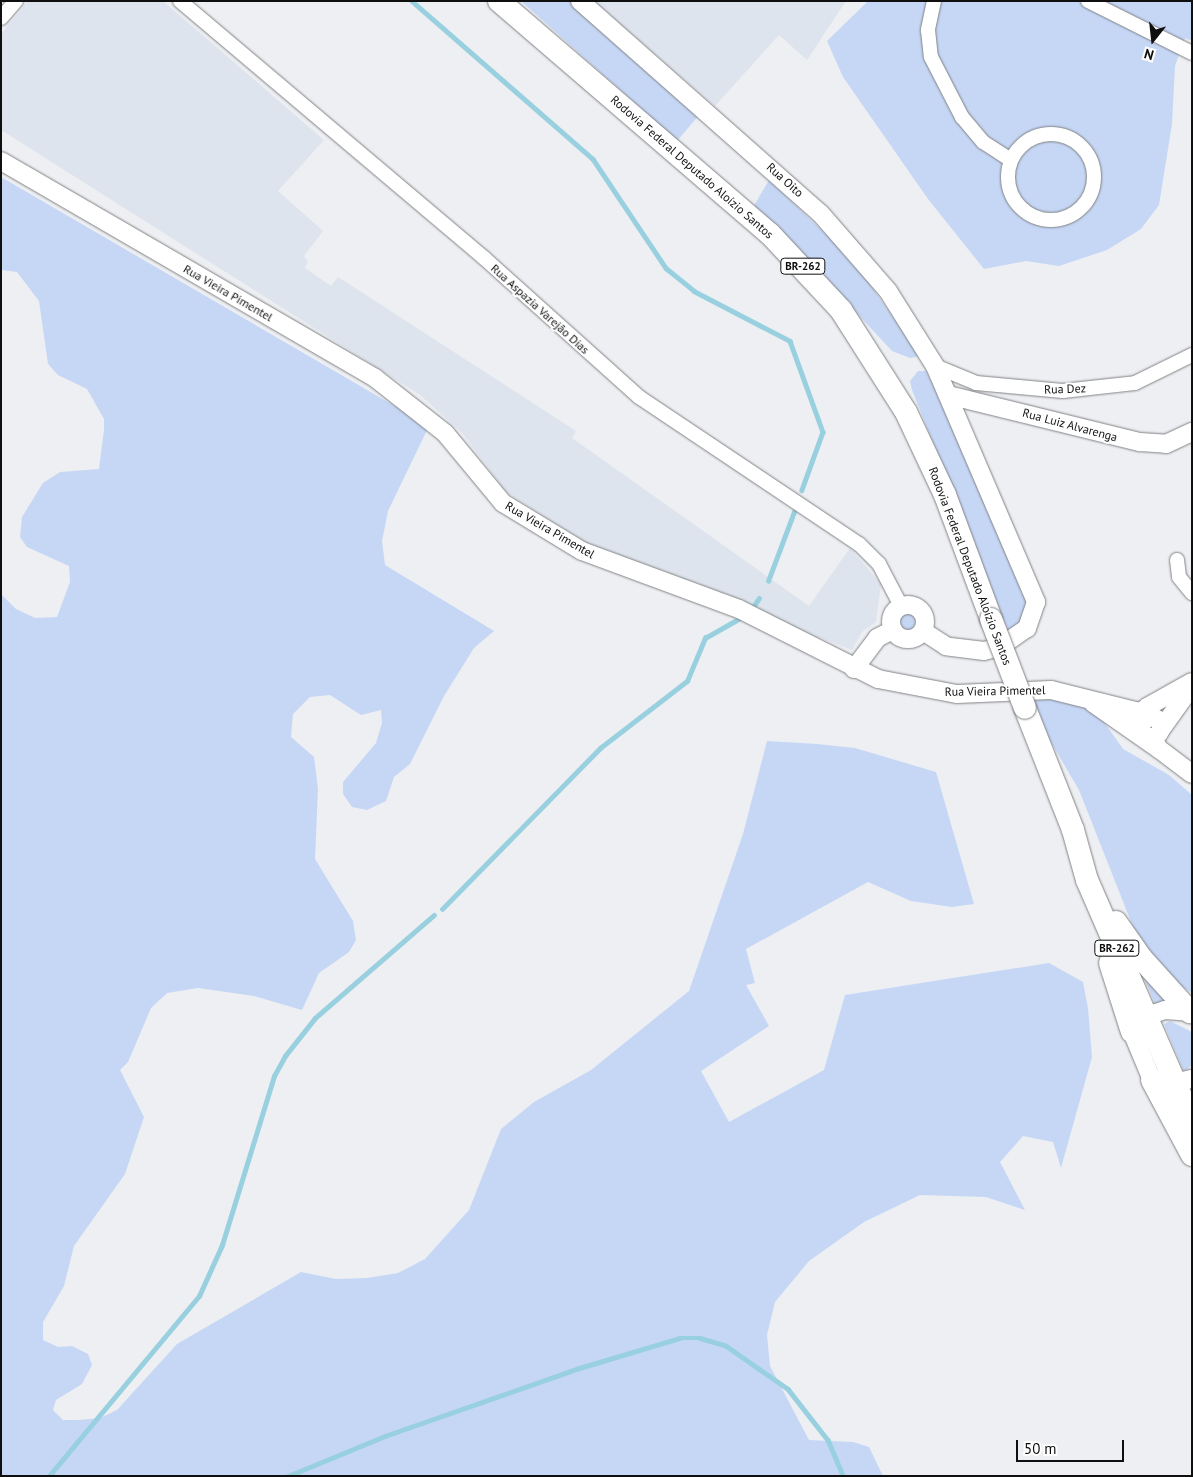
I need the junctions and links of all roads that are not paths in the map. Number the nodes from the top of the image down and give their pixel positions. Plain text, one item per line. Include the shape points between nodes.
1 (16, 1) edge
2 (180, 1) edge
3 (499, 1) edge
4 (580, 1) edge
5 (934, 1) edge
6 (1088, 1) edge
7 (1, 18) edge
8 (1192, 53) edge
9 (1011, 160) junction
10 (1, 161) edge
11 (1192, 355) edge
12 (935, 366) junction
13 (948, 394) junction
14 (1192, 432) edge
15 (1177, 560) dead end
16 (1192, 593) edge
17 (901, 606) junction
18 (893, 630) junction
19 (923, 631) junction
20 (854, 669) junction
21 (1192, 684) edge
22 (1149, 730) junction
23 (1191, 774) edge
24 (1087, 880) junction
25 (1191, 1012) edge
26 (1140, 1024) junction
27 (1152, 1080) junction
28 (1184, 1081) edge
29 (1192, 1122) edge
30 (1192, 1155) edge

1 - 7 street
2 - 17 street, Rua Aspazia Varejão Dias via 484,258 639,397 859,544 879,564
3 - 24 highway, Rodovia Federal Deputado Aloízio Santos / BR-262, bridge via 770,234 841,310 906,412 945,496 1073,830
4 - 12 street, Rua Oito via 820,213 888,291
5 - 9 street via 928,30 931,57 962,117 983,142
6 - 8 street
9 - 9 street via 1007,179 1012,197 1024,211 1040,219 1058,220 1075,214 1088,201 1095,185 1094,166 1086,150 1064,136 1037,135 1021,145
10 - 20 street, Rua Vieira Pimentel via 375,378 424,413 490,492 520,515 605,562 739,609
11 - 12 street, Rua Dez via 1135,383 1063,391 976,383
12 - 13 street, Rua Oito
13 - 14 street, Rua Luiz Alvarenga via 1140,442 1166,444
13 - 19 street, Rua Oito via 1036,602 1027,628 1000,647 984,652 946,646
15 - 16 street via 1179,577
17 - 18 street via 891,618
17 - 19 street via 919,609 925,622
18 - 19 street via 910,639
18 - 20 street via 877,638
20 - 22 street, Rua Vieira Pimentel via 929,692 1051,690 1090,702
21 - 22 street
21 - 22 street via 1147,707
22 - 23 street
24 - 25 highway via 1142,959
24 - 26 highway, Rodovia Federal Deputado Aloízio Santos
25 - 26 street via 1165,1010
26 - 27 street
26 - 28 highway
27 - 28 street
27 - 30 highway
28 - 29 highway

